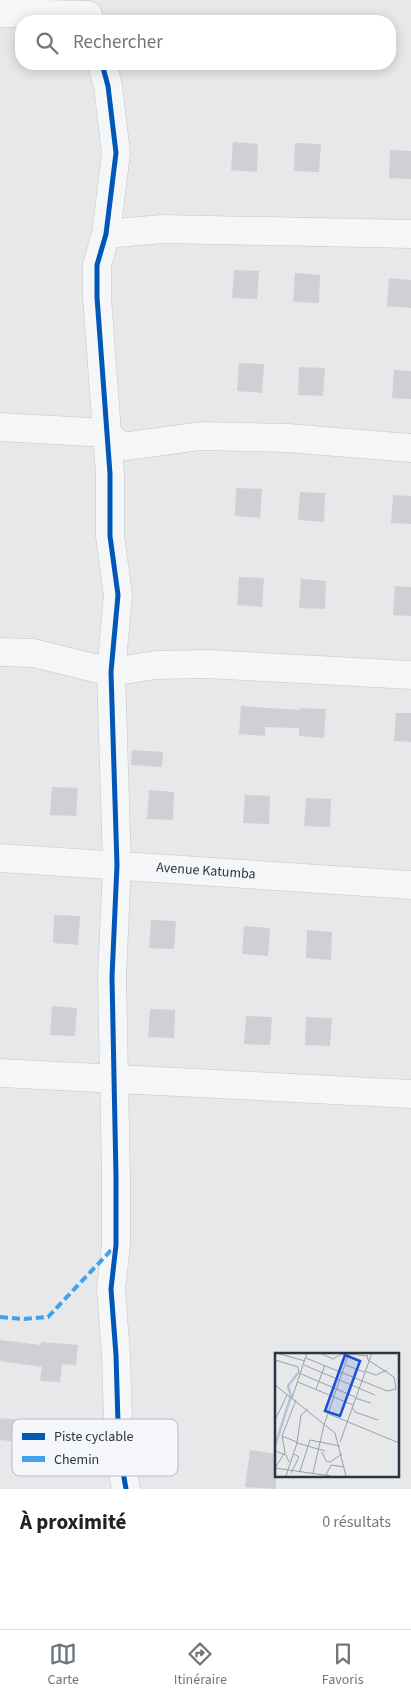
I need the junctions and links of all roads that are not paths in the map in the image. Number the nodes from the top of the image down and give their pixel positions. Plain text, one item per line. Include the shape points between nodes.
1 (89, 12) edge
2 (0, 13) edge
3 (104, 70) edge
4 (106, 234) junction
5 (411, 234) edge
6 (0, 426) edge
7 (107, 433) junction
8 (411, 448) edge
9 (0, 652) edge
10 (111, 672) junction
11 (411, 675) edge
12 (0, 858) edge
13 (117, 865) junction
14 (411, 885) edge
15 (0, 1073) edge
16 (114, 1079) junction
17 (411, 1094) edge
18 (118, 1419) edge
19 (124, 1476) edge
20 (126, 1489) edge

1 - 2 street
3 - 4 street via 116,153
4 - 5 street via 162,229
4 - 7 street via 97,265 97,297
6 - 7 street
7 - 8 street via 118,445 128,446 200,436 287,438
7 - 10 street via 110,536 118,595
9 - 10 street via 33,653
10 - 11 street via 156,665 207,664
10 - 13 street
12 - 13 street, Avenue Katumba
13 - 14 street, Avenue Katumba
13 - 16 street via 112,977
15 - 16 street
16 - 17 street
16 - 18 street via 116,1245 111,1289
19 - 20 street

